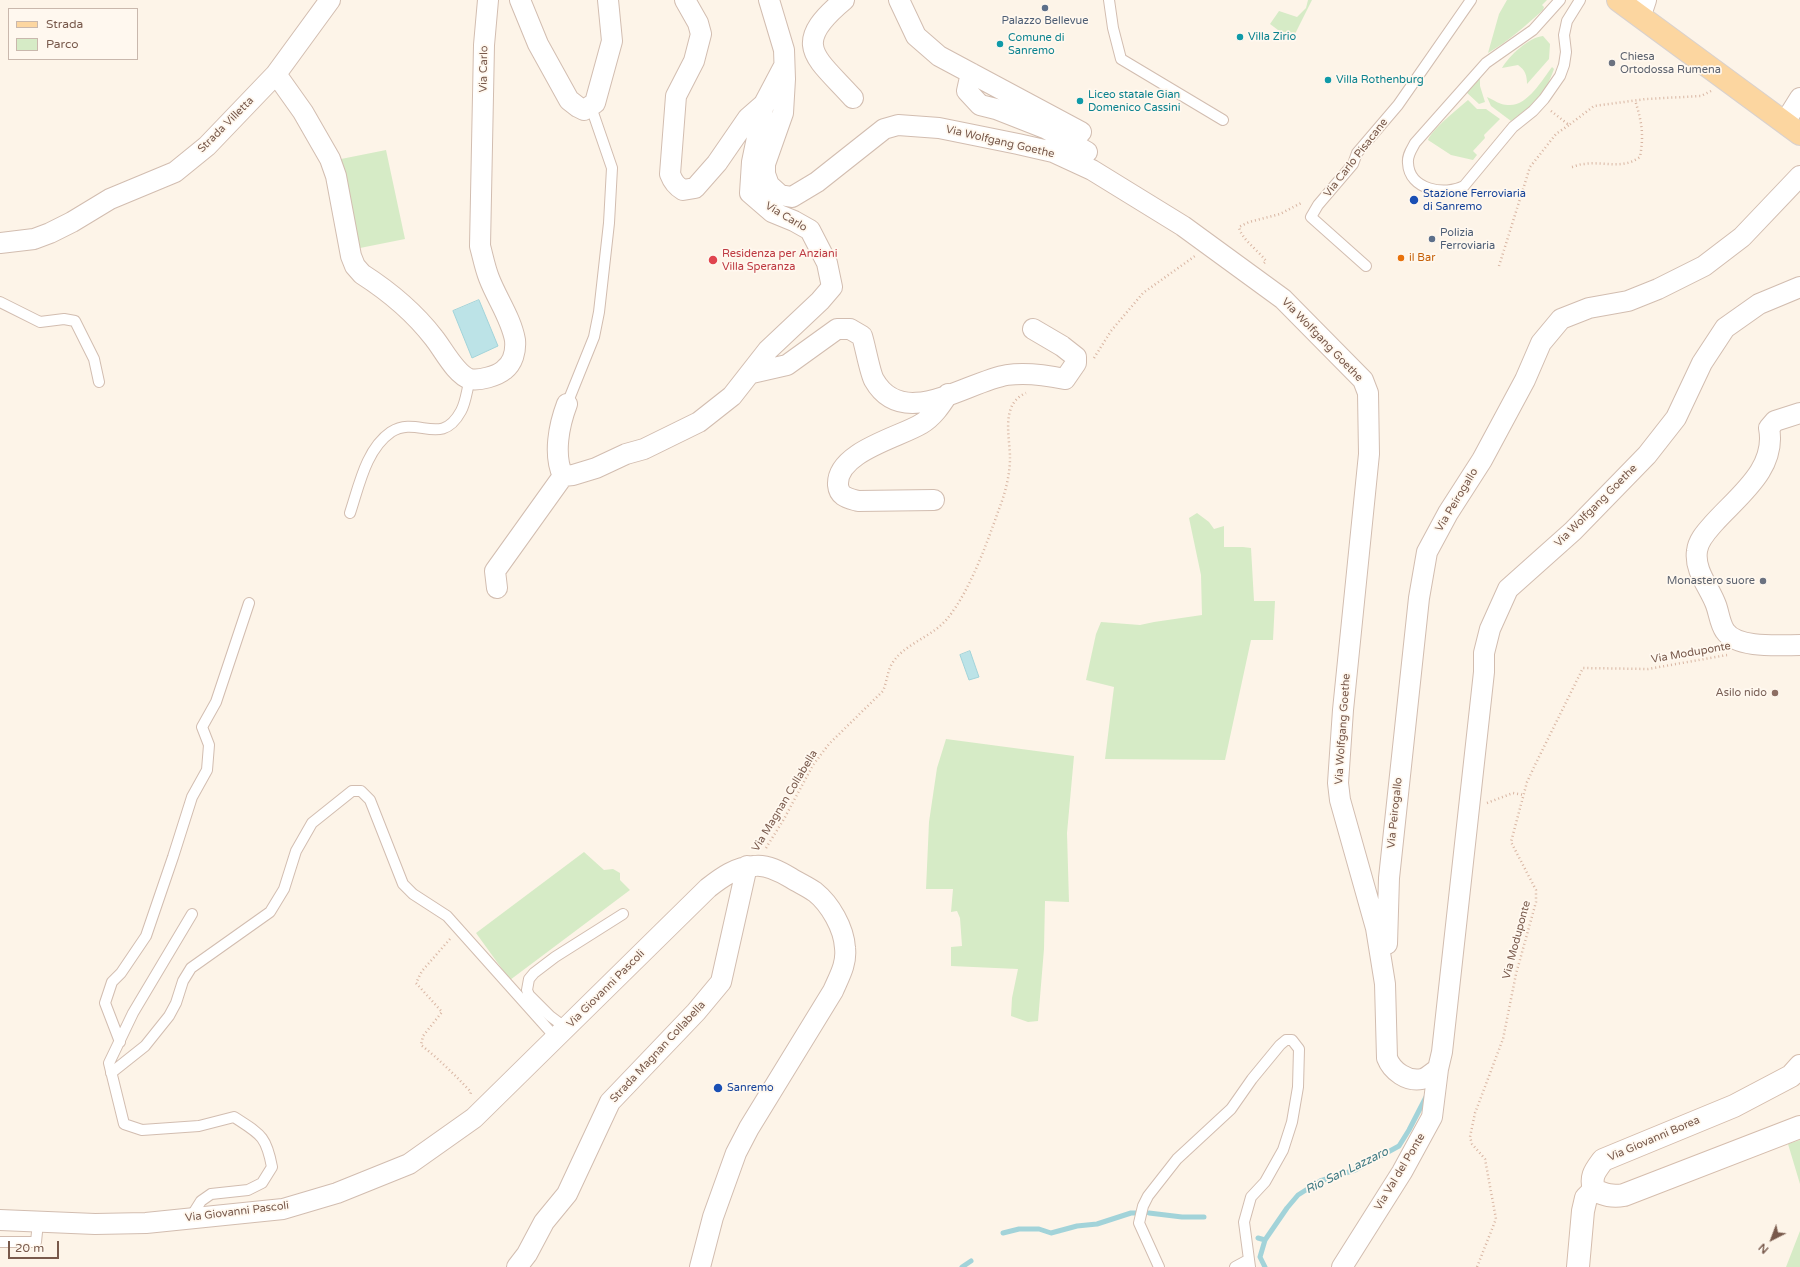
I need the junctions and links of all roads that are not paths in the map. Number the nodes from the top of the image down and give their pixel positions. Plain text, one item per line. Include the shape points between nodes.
1 (330, 0) edge
2 (488, 0) edge
3 (520, 0) edge
4 (608, 0) edge
5 (685, 0) edge
6 (769, 0) edge
7 (844, 0) edge
8 (899, 0) edge
9 (1109, 0) edge
10 (1471, 0) edge
11 (1560, 0) edge
12 (1580, 0) edge
13 (1618, 0) edge
14 (1643, 8) edge
15 (785, 64) junction
16 (972, 72) junction
17 (276, 74) junction
18 (853, 98) dead end
19 (1800, 98) edge
20 (764, 104) junction
21 (591, 107) junction
22 (1223, 120) dead end
23 (1792, 128) edge
24 (1081, 132) dead end
25 (1087, 152) dead end
26 (1800, 176) edge
27 (0, 243) edge
28 (1366, 266) dead end
29 (1800, 287) edge
30 (0, 302) edge
31 (1033, 329) dead end
32 (752, 373) junction
33 (470, 379) junction
34 (99, 382) dead end
35 (948, 394) junction
36 (567, 404) joint
37 (1800, 413) edge
38 (563, 476) junction
39 (934, 500) dead end
40 (350, 513) dead end
41 (497, 588) dead end
42 (249, 603) dead end
43 (1800, 645) edge
44 (752, 866) junction
45 (192, 914) dead end
46 (623, 914) dead end
47 (1385, 984) junction
48 (561, 1033) junction
49 (120, 1042) junction
50 (1800, 1066) edge
51 (1438, 1069) junction
52 (111, 1073) junction
53 (1800, 1127) edge
54 (1594, 1190) junction
55 (191, 1217) junction
56 (0, 1220) edge
57 (38, 1222) junction
58 (0, 1242) edge
59 (1249, 1263) edge
60 (517, 1267) edge
61 (700, 1267) edge
62 (1159, 1267) edge
63 (1235, 1267) edge
64 (1342, 1267) edge
65 (1578, 1267) edge

1 - 17 street, Strada Villetta
2 - 33 street, Via Carlo via 484,45 480,246 488,277 508,319 515,350 507,368 499,374
3 - 21 street via 538,44 569,100 584,110
4 - 21 street via 612,41 599,91
5 - 20 street, Via Carlo via 701,34 694,61 676,96 670,174 673,183 684,190 695,188 748,118
6 - 15 street, Via Wolfgang Goethe via 784,50
7 - 18 street via 820,24 812,41 815,56
8 - 16 street via 909,24 922,41 939,56
9 - 22 lane via 1121,59
10 - 28 lane, Via Carlo Pisacane via 1398,105 1357,153 1353,164 1311,217
11 - 12 lane via 1533,30 1486,63 1415,142 1409,153 1408,162 1410,173 1416,181 1424,187 1444,192 1455,191 1464,186 1513,127 1544,100 1564,65 1565,29
13 - 14 main road
14 - 23 main road
15 - 20 street, Via Carlo
15 - 47 street, Via Wolfgang Goethe via 783,113 765,174 769,185 780,195 792,197 816,182 884,129 898,124 939,128 1053,152 1092,170 1183,226 1282,299 1363,380 1368,393 1369,454 1338,783 1340,800 1376,928
16 - 24 street
16 - 25 street via 967,91 980,106 996,109 1047,129
17 - 27 street, Strada Villetta via 207,146 175,172 110,199 50,233 34,239
17 - 33 street via 303,112 330,159 355,266 412,312 460,373
19 - 23 street
20 - 32 street, Via Carlo via 752,162 750,193 772,212 794,220 810,230 827,263 832,287 768,350
21 - 36 lane via 612,168 609,223 594,337
26 - 47 street, Via Peirogallo via 1742,237 1704,266 1628,301 1589,308 1561,318 1541,343 1525,380 1482,460 1427,552 1389,878
29 - 51 street, Via Wolfgang Goethe via 1759,304 1725,328 1702,363 1676,418 1648,455 1573,531 1508,589 1490,629 1484,653 1469,809
30 - 34 lane via 40,322 64,319 75,321 94,359
31 - 35 street via 1076,357 1076,363 1065,380 1042,375 1007,375
32 - 35 street via 787,365 836,329 850,329 862,336 874,380 891,399 904,404 925,402
32 - 38 street, Via Carlo via 732,396 699,422 644,449 596,468
33 - 40 lane via 461,410 449,426 442,430 402,427 391,432 378,444 367,465
35 - 39 street via 930,417 921,424 868,447 854,458 839,477 839,488 846,498 858,501
36 - 38 street via 561,419 559,440 558,466
37 - 43 street via 1776,421 1769,428 1770,451 1753,483 1702,536 1697,551 1699,570 1716,604 1725,631 1741,642
38 - 41 street via 495,571
42 - 49 lane via 216,702 202,727 209,745 207,770 192,797 146,936 112,982 105,1003
44 - 48 street, Via Giovanni Pascoli via 720,878 708,888
44 - 60 street, Strada Magnan Collabella via 721,982 696,1012 610,1102 567,1194 544,1222
44 - 61 street via 782,872 815,892 825,902 840,929 845,947 843,969 833,991 736,1153 713,1217
45 - 49 lane via 136,1007
46 - 48 lane via 555,957 529,979 529,995 550,1016
47 - 51 street, Via Wolfgang Goethe via 1387,1058 1390,1066 1403,1076 1413,1079 1423,1079
48 - 52 lane via 447,916 413,894 403,884 370,800 361,790 352,791 312,823 296,851 284,888 270,912 191,968 169,1016 145,1046
48 - 55 street, Via Giovanni Pascoli via 474,1118 409,1164 337,1193 283,1208
49 - 52 lane via 109,1063
50 - 54 main road, Via Giovanni Borea via 1791,1076 1734,1106 1603,1160 1593,1173 1591,1182
51 - 64 street, Via Val del Ponte via 1432,1117 1402,1172
52 - 55 lane via 124,1124 142,1130 199,1126 234,1117 258,1132 268,1147 272,1167 262,1183 248,1190 211,1194 201,1201
53 - 54 main road via 1624,1195 1615,1197
54 - 65 main road via 1586,1198 1583,1211
55 - 57 street, Via Giovanni Pascoli via 146,1223
56 - 57 street, Via Giovanni Pascoli
57 - 58 lane via 36,1242
59 - 62 lane via 1244,1222 1251,1197 1265,1182 1284,1150 1292,1122 1298,1088 1299,1049 1292,1040 1286,1040 1280,1045 1231,1109 1177,1159 1148,1196 1139,1223
59 - 63 lane

